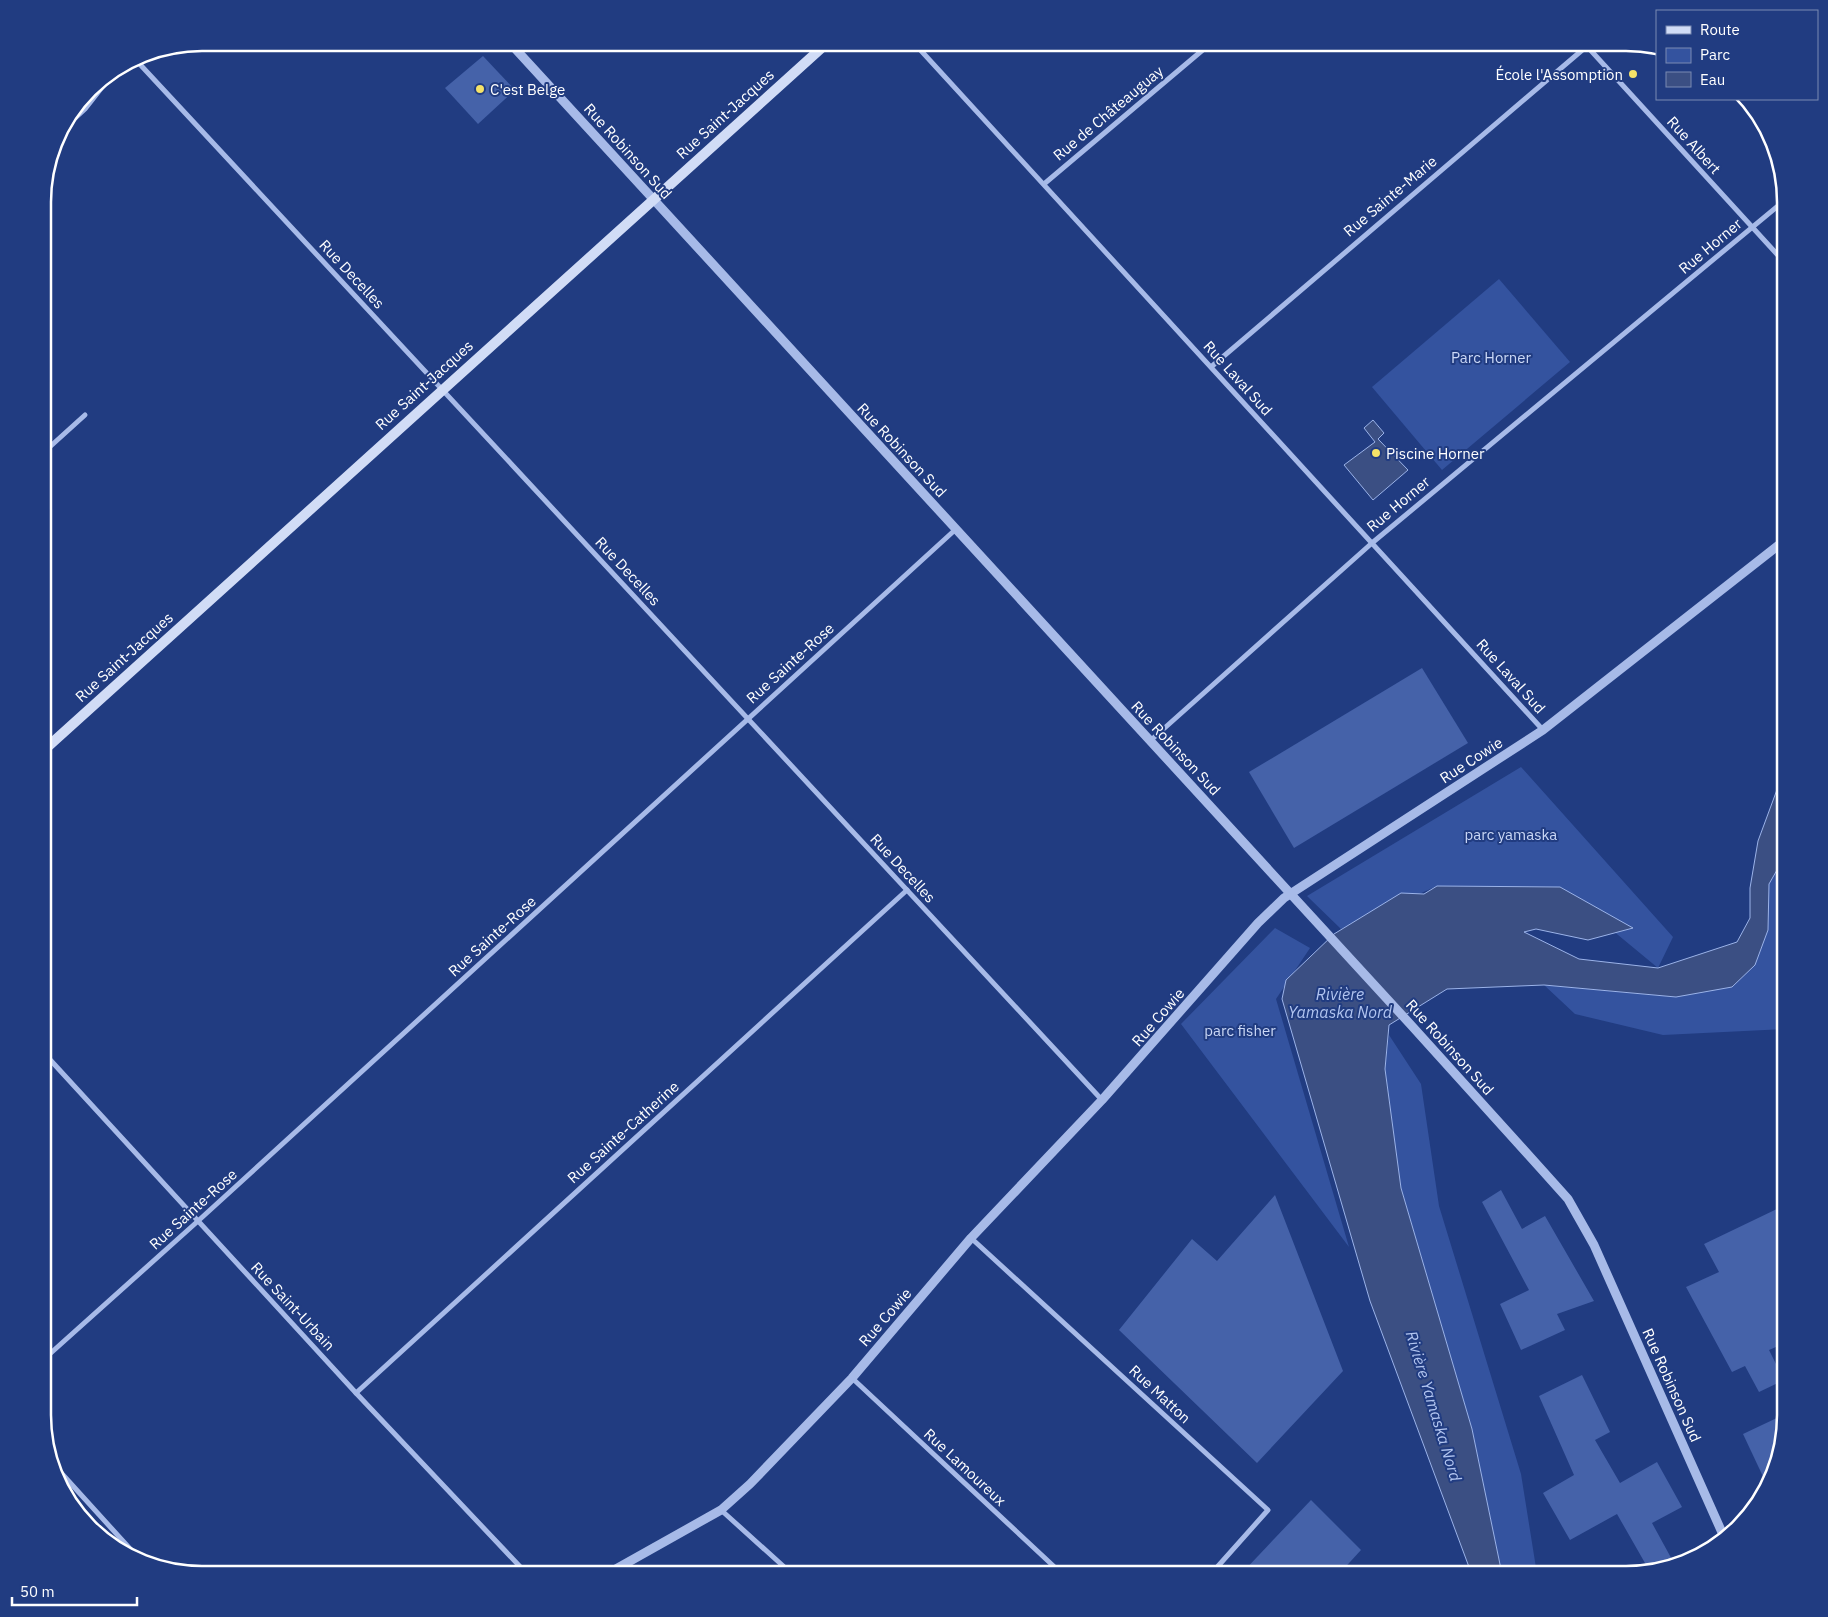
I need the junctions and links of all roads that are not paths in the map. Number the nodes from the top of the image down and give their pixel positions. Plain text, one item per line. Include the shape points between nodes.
1 (923, 51) edge
2 (1200, 51) edge
3 (1577, 51) edge
4 (1591, 51) edge
5 (519, 52) edge
6 (816, 52) edge
7 (141, 65) edge
8 (92, 100) edge
9 (83, 110) edge
10 (1044, 184) junction
11 (653, 199) junction
12 (1776, 207) edge
13 (1752, 227) junction
14 (1776, 252) edge
15 (1211, 367) junction
16 (442, 389) junction
17 (85, 415) dead end
18 (52, 445) edge
19 (956, 528) junction
20 (1372, 543) junction
21 (1776, 547) edge
22 (748, 719) junction
23 (1543, 730) junction
24 (1150, 740) junction
25 (52, 743) edge
26 (907, 890) junction
27 (1290, 894) junction
28 (52, 1062) edge
29 (1102, 1100) junction
30 (198, 1222) junction
31 (971, 1238) junction
32 (52, 1352) edge
33 (852, 1378) junction
34 (356, 1393) junction
35 (66, 1478) edge
36 (721, 1510) junction
37 (1721, 1530) edge
38 (126, 1544) edge
39 (519, 1566) edge
40 (621, 1566) edge
41 (783, 1566) edge
42 (1053, 1566) edge
43 (1218, 1566) edge

1 - 10 street, Rue Laval Sud
2 - 10 street, Rue de Châteauguay
3 - 15 street, Rue Sainte-Marie
4 - 13 street, Rue Albert
5 - 11 street, Rue Robinson Sud
6 - 11 main road, Rue Saint-Jacques
7 - 16 street, Rue Decelles
8 - 9 street
10 - 15 street, Rue Laval Sud
11 - 16 main road, Rue Saint-Jacques
11 - 19 street, Rue Robinson Sud
12 - 13 street, Rue Horner
13 - 14 street, Rue Albert
13 - 20 street, Rue Horner
15 - 20 street, Rue Laval Sud
16 - 22 street, Rue Decelles
16 - 25 main road, Rue Saint-Jacques
17 - 18 street
19 - 22 street, Rue Sainte-Rose
19 - 24 street, Rue Robinson Sud
20 - 23 street, Rue Laval Sud
20 - 24 street, Rue Horner
21 - 23 street, Rue Cowie
22 - 26 street, Rue Decelles
22 - 30 street, Rue Sainte-Rose
23 - 27 street, Rue Cowie
24 - 27 street, Rue Robinson Sud
26 - 29 street, Rue Decelles
26 - 34 street, Rue Sainte-Catherine
27 - 29 street, Rue Cowie via 1258,922
27 - 37 street, Rue Robinson Sud via 1568,1199 1594,1245
28 - 30 street, Rue Saint-Urbain
29 - 31 street, Rue Cowie
30 - 32 street, Rue Sainte-Rose
30 - 34 street, Rue Saint-Urbain
31 - 33 street, Rue Cowie
31 - 43 street, Rue Matton via 1268,1510
33 - 36 street, Rue Cowie
33 - 42 street, Rue Lamoureux
34 - 39 street, Rue Saint-Urbain
35 - 38 street
36 - 40 street, Rue Cowie
36 - 41 street

